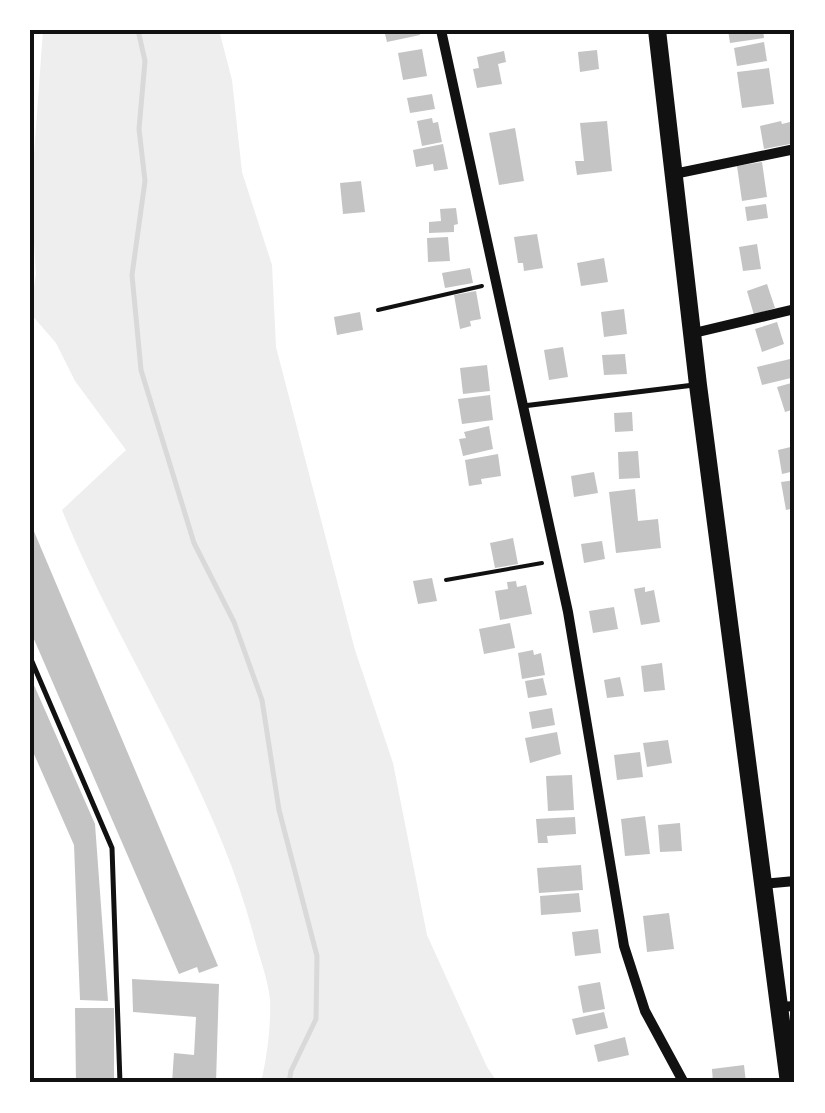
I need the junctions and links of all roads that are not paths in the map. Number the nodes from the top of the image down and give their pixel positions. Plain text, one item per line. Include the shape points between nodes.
1 (441, 30) edge
2 (657, 30) edge
3 (795, 149) edge
4 (674, 174) junction
5 (795, 309) edge
6 (694, 333) junction
7 (698, 385) junction
8 (523, 406) junction
9 (30, 657) edge
10 (795, 881) edge
11 (762, 884) junction
12 (787, 1006) edge
13 (120, 1083) edge
14 (684, 1083) edge
15 (789, 1083) edge

1 - 8 street
2 - 4 main road
3 - 4 street
4 - 6 main road
5 - 6 street
6 - 7 main road
7 - 8 lane
7 - 11 main road
8 - 14 street via 624,946 645,1011
9 - 13 lane via 112,848
10 - 11 street
11 - 12 main road
12 - 15 main road

